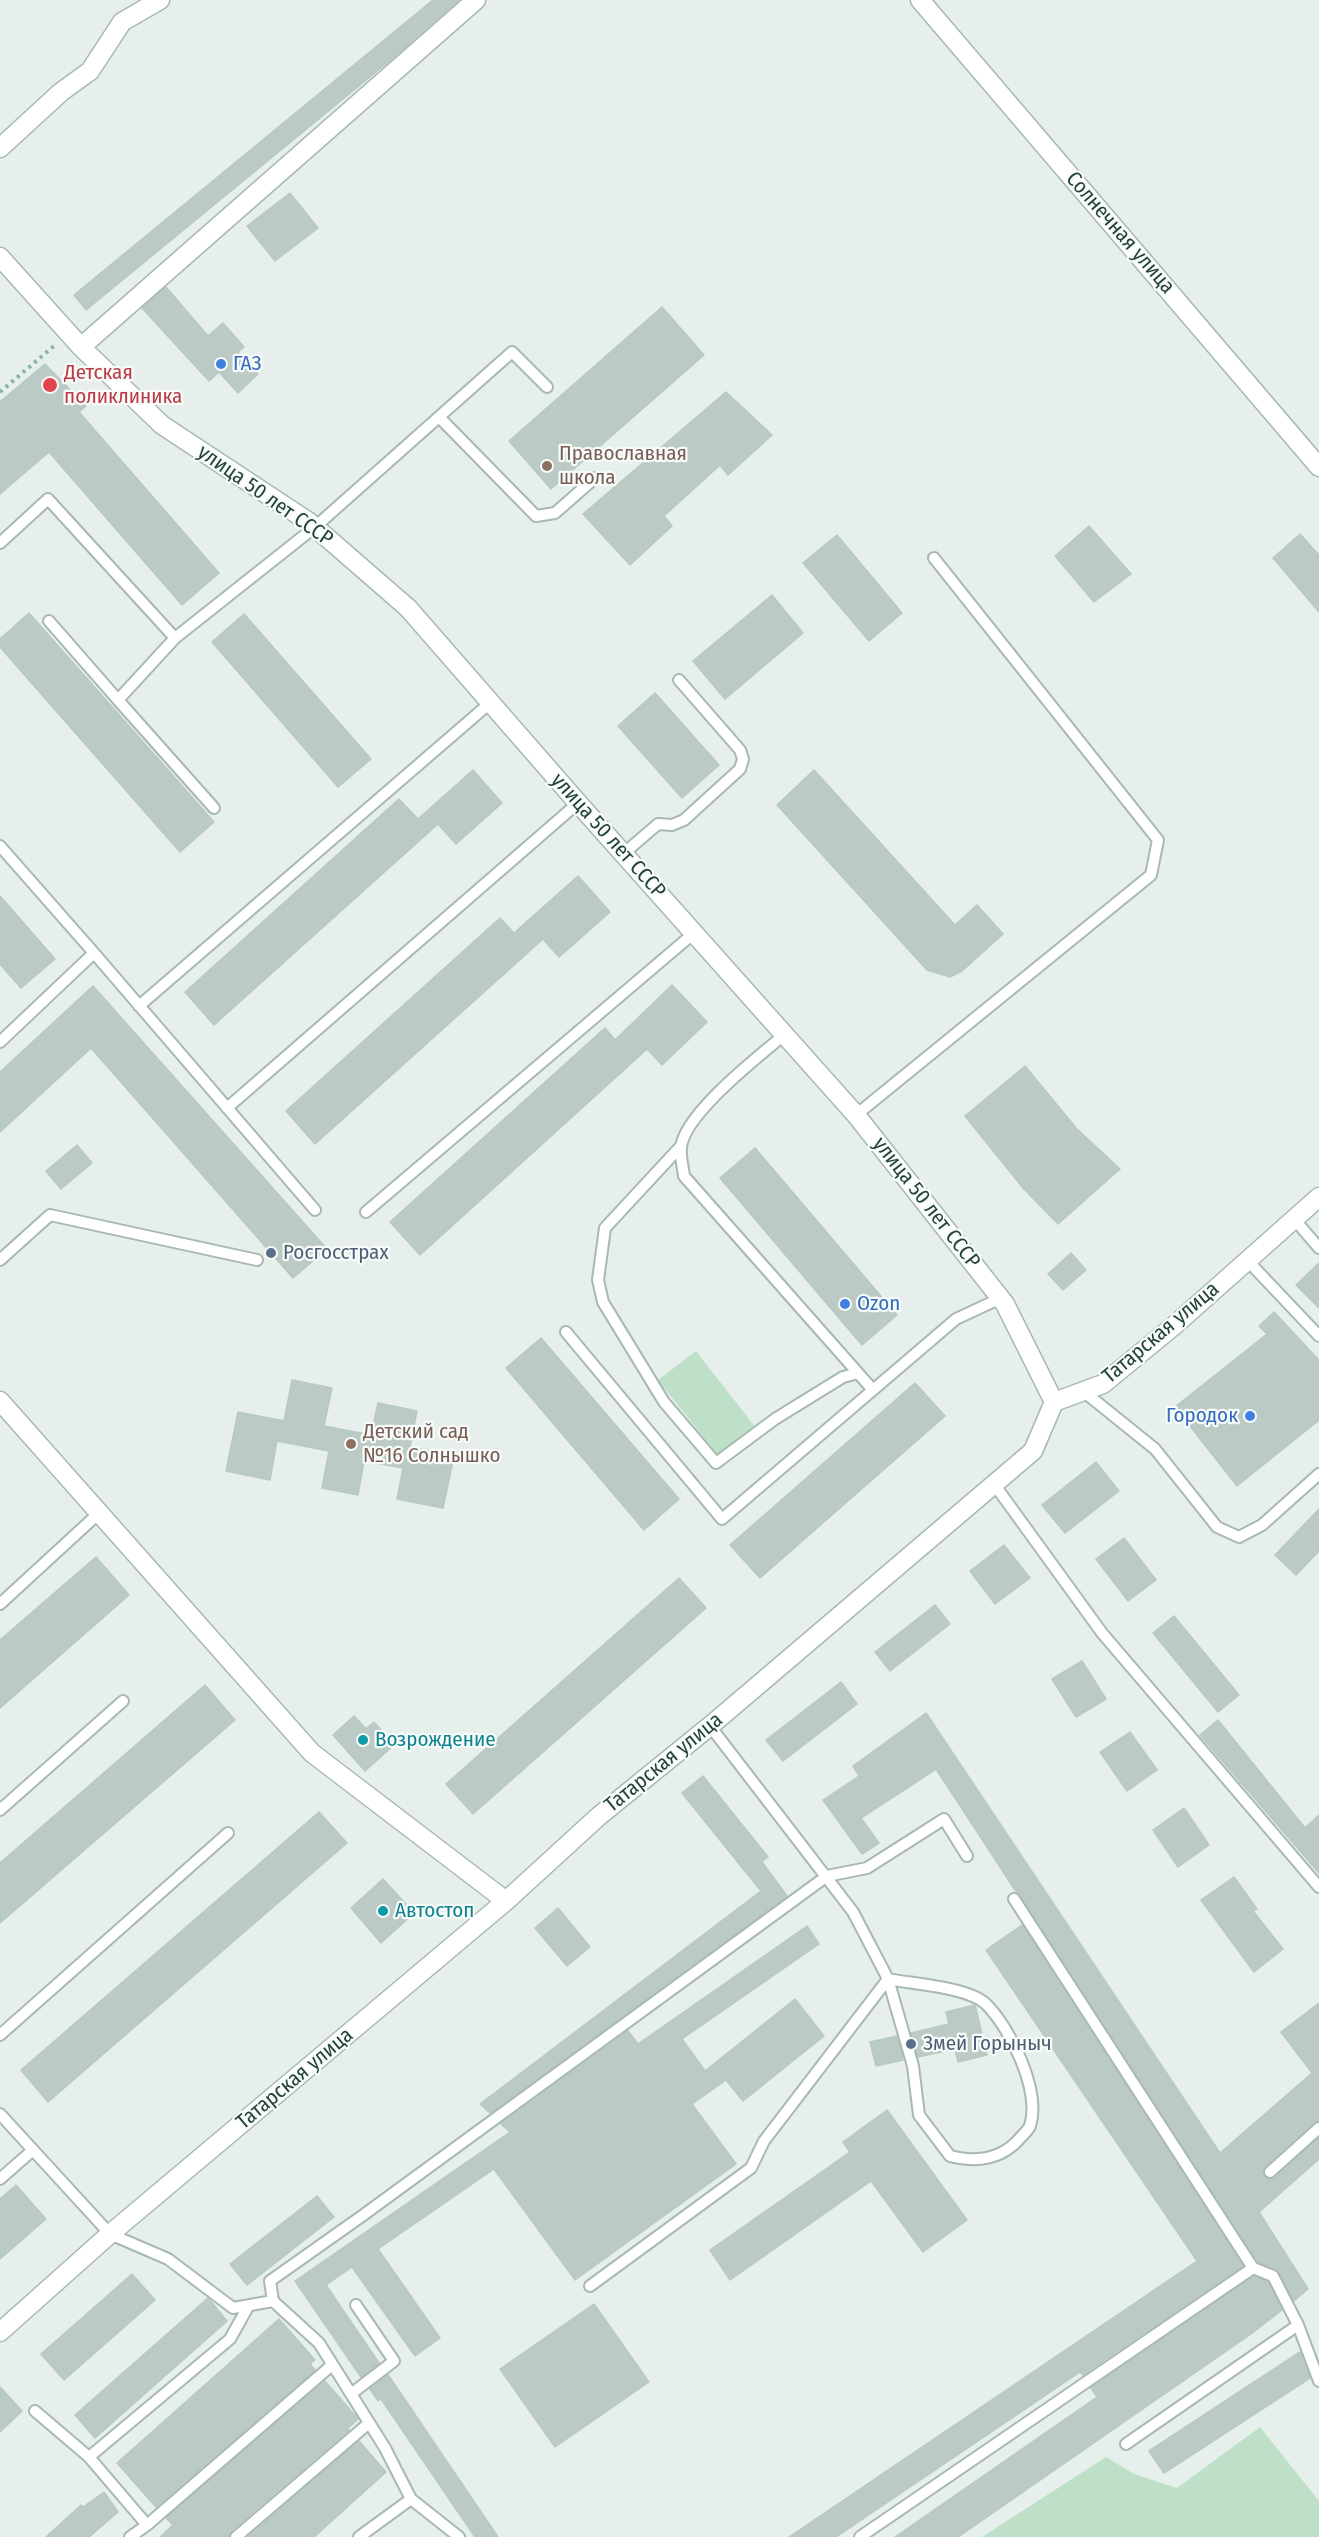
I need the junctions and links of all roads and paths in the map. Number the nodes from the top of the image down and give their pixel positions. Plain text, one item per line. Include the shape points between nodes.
1 (160, 0) edge
2 (476, 0) edge
3 (920, 0) edge
4 (0, 148) edge
5 (0, 257) edge
6 (75, 340) junction
7 (547, 387) dead end
8 (0, 392) edge
9 (439, 417) junction
10 (1319, 467) edge
11 (595, 478) dead end
12 (315, 527) junction
13 (0, 543) edge
14 (933, 558) dead end
15 (50, 621) dead end
16 (175, 638) junction
17 (679, 680) dead end
18 (118, 700) junction
19 (490, 703) junction
20 (578, 803) junction
21 (214, 808) dead end
22 (0, 846) edge
23 (623, 854) junction
24 (694, 933) junction
25 (94, 953) junction
26 (139, 1006) junction
27 (784, 1035) junction
28 (0, 1042) edge
29 (227, 1108) junction
30 (856, 1115) junction
31 (681, 1146) junction
32 (1319, 1197) edge
33 (315, 1210) dead end
34 (366, 1212) dead end
35 (1294, 1220) junction
36 (1319, 1248) edge
37 (0, 1260) edge
38 (257, 1260) dead end
39 (1247, 1260) junction
40 (1001, 1298) junction
41 (566, 1332) dead end
42 (1319, 1336) edge
43 (858, 1373) junction
44 (873, 1390) junction
45 (1083, 1391) junction
46 (0, 1401) edge
47 (1054, 1402) junction
48 (1319, 1474) edge
49 (994, 1484) junction
50 (99, 1513) junction
51 (0, 1604) edge
52 (123, 1701) dead end
53 (710, 1726) junction
54 (0, 1810) edge
55 (228, 1833) dead end
56 (967, 1856) dead end
57 (827, 1876) junction
58 (1319, 1887) edge
59 (1014, 1899) dead end
60 (506, 1901) junction
61 (888, 1979) junction
62 (0, 2035) edge
63 (2, 2119) edge
64 (1319, 2128) edge
65 (33, 2150) junction
66 (1270, 2172) dead end
67 (0, 2179) edge
68 (110, 2234) junction
69 (1252, 2268) junction
70 (590, 2286) dead end
71 (273, 2301) junction
72 (249, 2305) junction
73 (356, 2306) dead end
74 (1298, 2325) junction
75 (0, 2332) edge
76 (332, 2365) junction
77 (1319, 2381) edge
78 (351, 2394) junction
79 (34, 2411) dead end
80 (369, 2423) junction
81 (1126, 2444) dead end
82 (89, 2457) junction
83 (411, 2499) junction
84 (147, 2525) junction
85 (130, 2537) edge
86 (236, 2537) edge
87 (359, 2537) edge
88 (459, 2537) edge
89 (860, 2537) edge

1 - 4 street via 122,22 90,71
2 - 6 street
3 - 10 street, Солнечная улица
5 - 6 street, улица 50 лет СССР
6 - 8 path
6 - 12 street, улица 50 лет СССР via 162,424
7 - 9 lane via 512,352
9 - 11 lane via 536,516 555,513
9 - 12 lane
12 - 16 lane
12 - 19 street, улица 50 лет СССР via 408,608
13 - 16 lane via 48,499
14 - 30 lane via 1158,840 1151,875
15 - 18 lane
16 - 18 lane
17 - 23 lane via 740,750 740,769 684,820 672,825 658,824
18 - 21 lane
19 - 20 street, улица 50 лет СССР
19 - 26 lane
20 - 23 street, улица 50 лет СССР
20 - 29 lane
22 - 25 lane
23 - 24 street, улица 50 лет СССР
24 - 27 street, улица 50 лет СССР
24 - 34 lane
25 - 26 lane
25 - 28 lane
26 - 29 lane
27 - 30 street, улица 50 лет СССР
27 - 31 lane via 721,1088 692,1124
29 - 33 lane
30 - 40 street, улица 50 лет СССР
31 - 43 lane via 684,1176
31 - 43 lane via 605,1228 598,1280 603,1302 664,1402 716,1463 775,1419 843,1377
32 - 35 street, Татарская улица
35 - 36 lane
35 - 39 street, Татарская улица
37 - 38 lane via 51,1215
39 - 42 lane
39 - 45 street, Татарская улица via 1102,1384
40 - 44 lane via 956,1319
40 - 47 street, улица 50 лет СССР
41 - 44 lane via 722,1519
43 - 44 lane
45 - 47 street, Татарская улица
45 - 48 lane via 1155,1449 1217,1527 1239,1537 1262,1525
46 - 50 street
47 - 49 street, Татарская улица via 1033,1451
49 - 53 street, Татарская улица
49 - 58 lane via 1102,1633
50 - 51 lane
50 - 60 street via 312,1753
52 - 54 lane
53 - 57 lane
53 - 60 street, Татарская улица via 598,1816
55 - 62 lane
56 - 57 lane via 944,1819 867,1868
57 - 61 lane via 853,1912
57 - 71 lane via 270,2281
59 - 69 lane
60 - 68 street, Татарская улица
61 - 61 lane via 913,2066 919,2115 950,2156 977,2159 1000,2155 1016,2144 1029,2128 1027,2075 1011,2040 985,2003 967,1994
61 - 70 lane via 764,2141 751,2168
63 - 65 lane
64 - 66 lane
65 - 67 lane
65 - 68 lane
68 - 72 lane via 168,2259 233,2308
68 - 75 street, Татарская улица
69 - 74 lane via 1273,2276
69 - 89 lane
71 - 72 lane
71 - 76 lane via 319,2343
72 - 82 lane via 230,2339
73 - 78 lane via 394,2361
74 - 77 lane
74 - 81 lane
76 - 78 lane
76 - 84 lane
78 - 80 lane
79 - 82 lane
80 - 83 lane
80 - 86 lane
82 - 84 lane
83 - 87 lane
83 - 88 lane
84 - 85 lane

